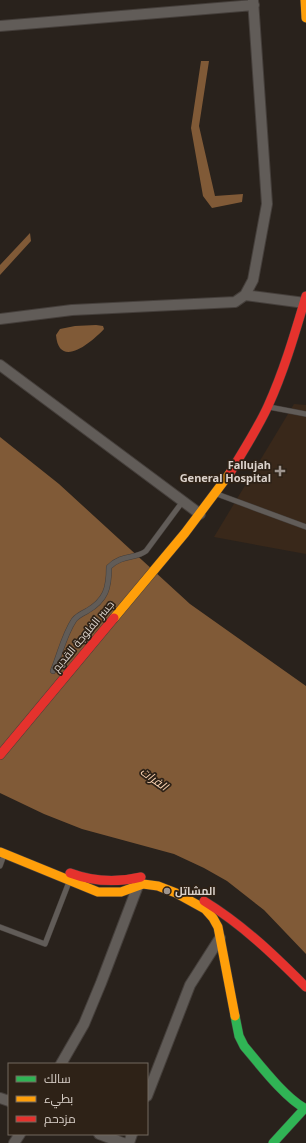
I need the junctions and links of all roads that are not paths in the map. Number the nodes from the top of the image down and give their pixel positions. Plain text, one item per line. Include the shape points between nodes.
1 (305, 0) edge
2 (253, 2) edge
3 (306, 18) edge
4 (0, 26) edge
5 (245, 295) junction
6 (306, 299) edge
7 (0, 319) edge
8 (0, 365) edge
9 (268, 406) junction
10 (306, 414) edge
11 (216, 493) junction
12 (183, 501) junction
13 (200, 514) junction
14 (306, 527) edge
15 (53, 671) dead end
16 (0, 755) edge
17 (13, 847) dead end
18 (2, 853) edge
19 (0, 866) edge
20 (140, 881) junction
21 (70, 882) junction
22 (234, 920) junction
23 (0, 927) edge
24 (220, 935) junction
25 (306, 987) edge
26 (62, 1063) edge
27 (148, 1093) edge
28 (305, 1109) edge
29 (102, 1135) edge
30 (123, 1143) edge
31 (273, 1143) edge

1 - 3 street
2 - 4 street
2 - 5 street via 267,204 253,280
5 - 6 street
5 - 7 street via 235,302 72,310
6 - 9 street, جسر الفلوجة القديم via 296,335
8 - 12 street
9 - 10 lane
9 - 11 street, جسر الفلوجة القديم via 253,435
11 - 13 street, جسر الفلوجة القديم
11 - 14 lane
12 - 13 street
12 - 15 lane via 142,554 115,561 109,567 109,583 104,598 75,618 67,632
13 - 16 street, جسر الفلوجة القديم
17 - 20 street via 80,877 113,882
18 - 19 lane
18 - 21 street
20 - 21 street via 121,892 104,893
20 - 22 street via 152,876 163,880
20 - 24 street via 191,900 209,913 216,922
20 - 26 street via 102,983 84,1024
21 - 23 lane via 45,944
22 - 24 street via 226,924
22 - 25 street
24 - 27 street via 190,984
24 - 28 street via 244,1046 289,1097
28 - 31 street
29 - 30 street

